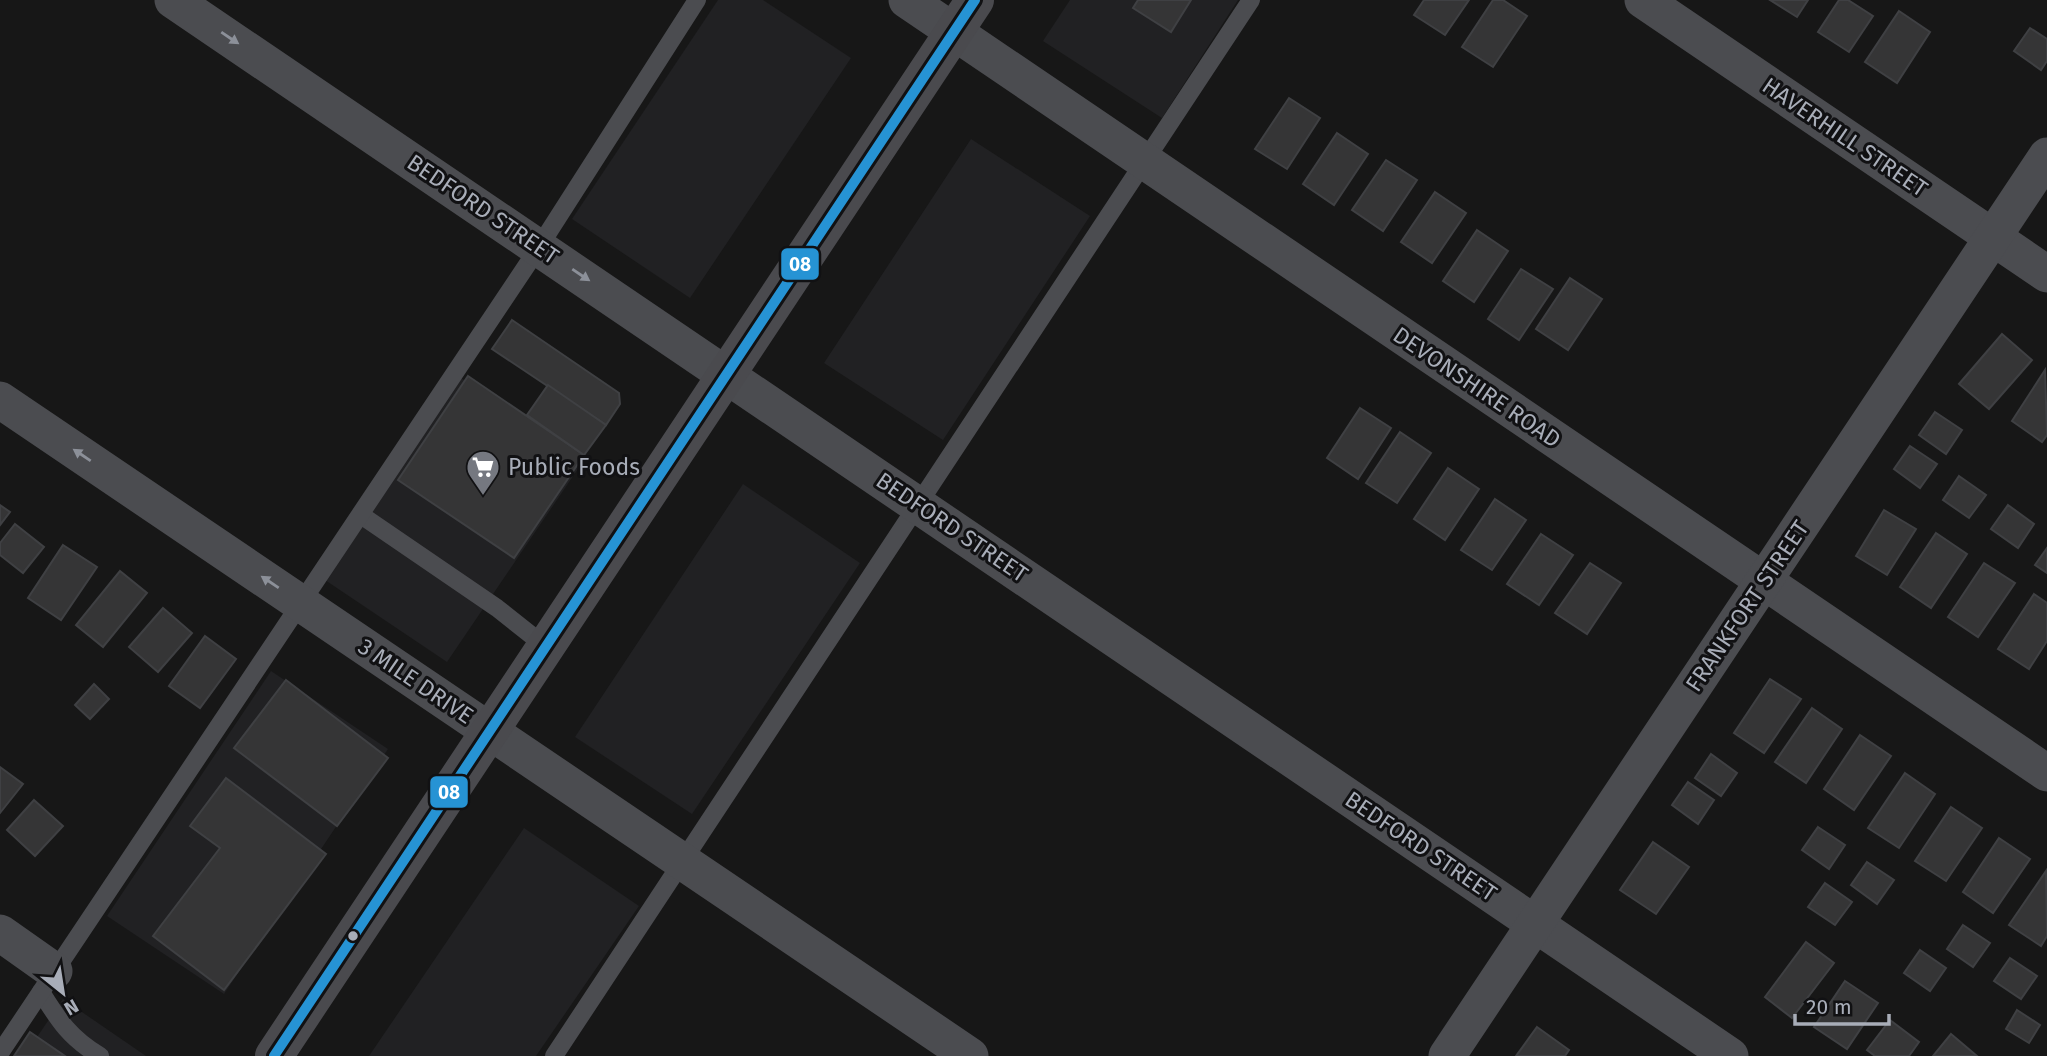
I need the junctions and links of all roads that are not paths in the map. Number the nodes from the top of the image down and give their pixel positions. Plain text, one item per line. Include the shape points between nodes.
1 (173, 0) edge
2 (697, 0) edge
3 (907, 0) edge
4 (975, 0) edge
5 (1251, 0) edge
6 (1643, 0) edge
7 (954, 32) junction
8 (2047, 156) edge
9 (1145, 161) junction
10 (1993, 238) junction
11 (539, 247) junction
12 (2047, 274) edge
13 (726, 373) junction
14 (0, 400) edge
15 (919, 504) junction
16 (361, 515) junction
17 (1764, 581) junction
18 (302, 604) junction
19 (545, 646) junction
20 (489, 730) junction
21 (2047, 773) edge
22 (682, 861) junction
23 (1535, 924) junction
24 (0, 933) edge
25 (48, 982) junction
26 (0, 1052) edge
27 (100, 1056) edge
28 (274, 1056) edge
29 (554, 1056) edge
30 (970, 1056) edge
31 (1447, 1056) edge
32 (1730, 1056) edge

1 -> 11 street, BEDFORD STREET
2 - 11 lane
3 - 7 street, DEVONSHIRE ROAD
4 - 7 main road
5 - 9 lane
6 - 10 street, HAVERHILL STREET
7 - 9 street, DEVONSHIRE ROAD
7 - 13 main road
8 - 10 street, FRANKFORT STREET
9 - 15 lane
9 - 17 street, DEVONSHIRE ROAD
10 - 12 street, HAVERHILL STREET
10 - 17 street, FRANKFORT STREET
11 -> 13 street, BEDFORD STREET
11 - 16 lane
13 - 15 street, BEDFORD STREET
13 - 19 main road
18 -> 14 street, 3 MILE DRIVE
15 - 22 lane
15 - 23 street, BEDFORD STREET
16 - 18 lane
16 - 19 lane
17 - 21 street, DEVONSHIRE ROAD
17 - 23 street, FRANKFORT STREET
18 - 20 street, 3 MILE DRIVE
18 - 25 lane
19 - 20 main road
20 - 22 street, 3 MILE DRIVE
20 - 28 main road
22 - 29 lane
22 - 30 street, 3 MILE DRIVE
23 - 31 street, FRANKFORT STREET
23 - 32 street, BEDFORD STREET
24 - 25 street
25 - 26 lane
25 - 27 lane via 58,1020 78,1043

